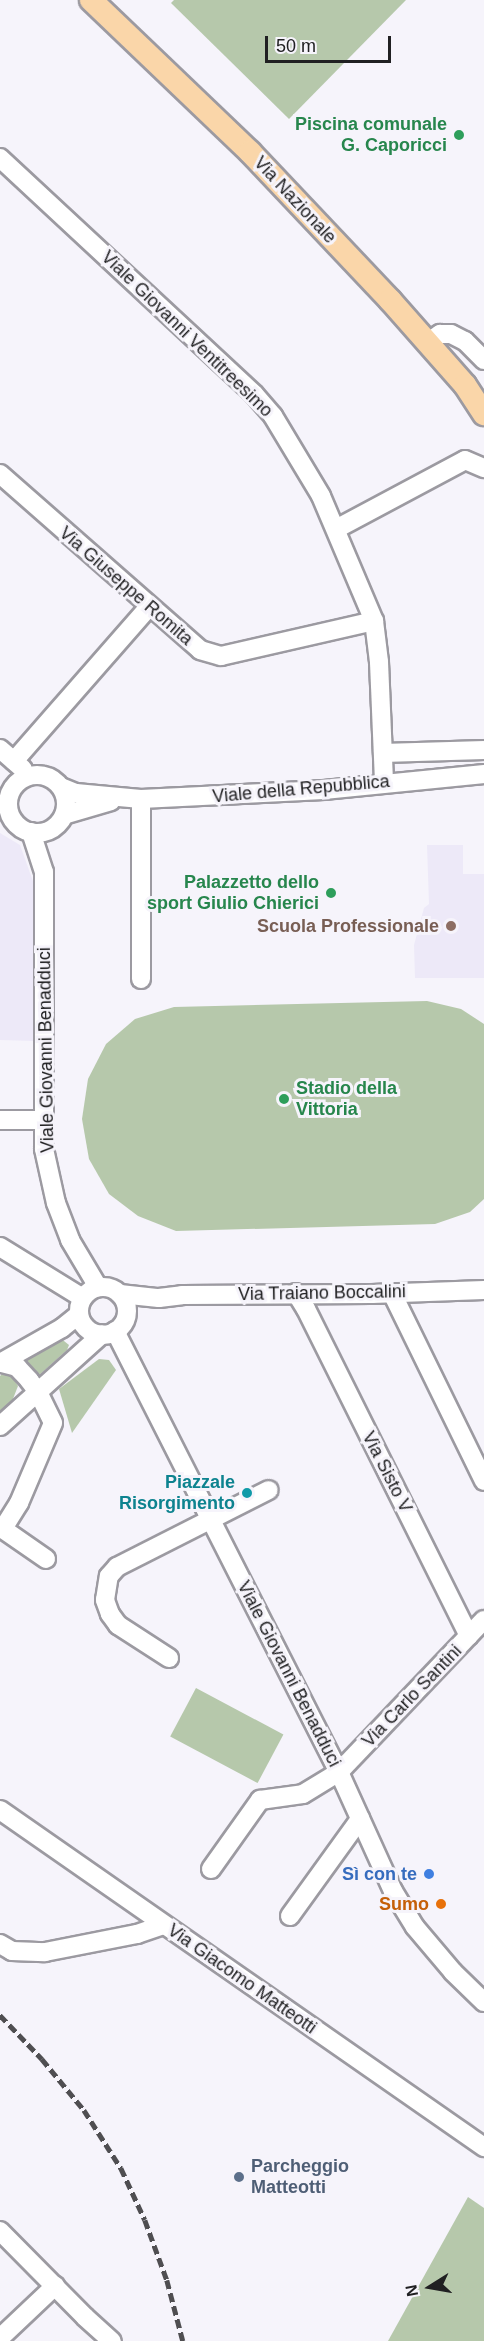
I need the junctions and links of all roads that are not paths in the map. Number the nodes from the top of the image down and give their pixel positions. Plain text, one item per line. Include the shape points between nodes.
1 (91, 0) edge
2 (0, 158) edge
3 (428, 343) junction
4 (484, 360) edge
5 (484, 414) edge
6 (484, 468) edge
7 (0, 474) edge
8 (336, 529) junction
9 (149, 607) junction
10 (374, 621) junction
11 (484, 750) edge
12 (383, 753) junction
13 (7, 755) edge
14 (484, 774) edge
15 (32, 776) junction
16 (384, 782) junction
17 (61, 788) junction
18 (6, 791) edge
19 (119, 799) junction
20 (141, 799) junction
21 (6, 818) edge
22 (59, 821) junction
23 (31, 832) junction
24 (44, 872) junction
25 (141, 979) dead end
26 (0, 1120) edge
27 (44, 1120) junction
28 (0, 1247) edge
29 (484, 1290) edge
30 (392, 1293) junction
31 (120, 1294) junction
32 (87, 1298) junction
33 (159, 1298) junction
34 (303, 1298) junction
35 (113, 1329) junction
36 (1, 1363) edge
37 (38, 1392) junction
38 (0, 1426) edge
39 (484, 1481) edge
40 (269, 1490) dead end
41 (211, 1520) junction
42 (1, 1528) edge
43 (46, 1559) dead end
44 (479, 1628) edge
45 (169, 1658) dead end
46 (339, 1772) junction
47 (0, 1810) edge
48 (360, 1820) junction
49 (211, 1869) dead end
50 (290, 1916) dead end
51 (163, 1925) junction
52 (0, 1944) edge
53 (484, 2002) edge
54 (484, 2147) edge
55 (0, 2231) edge
56 (55, 2286) junction
57 (0, 2338) edge
58 (112, 2341) edge

1 - 3 main road, Via Nazionale via 250,152
2 - 8 street, Viale Giovanni Ventitreesimo via 254,394 291,444
3 - 4 street via 440,334 451,334 465,341
3 - 5 main road, Via Nazionale via 465,385
6 - 8 street via 465,460
7 - 9 street, Via Giuseppe Romita
8 - 10 street, Viale Giovanni Ventitreesimo
9 - 10 street, Via Giuseppe Romita via 200,650 221,656
9 - 13 street
10 - 12 street, Viale Giovanni Ventitreesimo
11 - 12 street
12 - 16 street, Viale Giovanni Ventitreesimo
13 - 15 street
14 - 16 street, Viale della Repubblica
15 - 17 street via 48,777
15 - 18 street
16 - 20 street, Viale della Repubblica via 324,790
17 - 19 street, Viale della Repubblica
17 - 22 street via 66,805
18 - 21 street
19 - 20 street, Viale della Repubblica
19 - 22 street, Viale della Repubblica
20 - 25 street
21 - 23 street
22 - 23 street
22 - 24 street
23 - 24 street, Viale Giovanni Benadduci
24 - 27 street, Viale Giovanni Benadduci
26 - 27 street
27 - 32 street, Viale Giovanni Benadduci via 44,1149 56,1203 82,1264
28 - 32 street
29 - 30 street, Via Traiano Boccalini
30 - 34 street, Via Traiano Boccalini
30 - 39 street
31 - 32 street via 108,1287
31 - 33 street, Via Traiano Boccalini
31 - 35 street via 126,1307
32 - 35 street via 84,1326
32 - 36 street via 62,1328
33 - 34 street, Via Traiano Boccalini
33 - 35 street
34 - 44 street, Via Sisto V
35 - 37 street
35 - 41 street, Viale Giovanni Benadduci
36 - 37 street via 17,1367
37 - 38 street
37 - 42 street via 53,1423 19,1503
40 - 41 street
41 - 45 street via 117,1567 105,1586 105,1600 118,1625
41 - 46 street, Viale Giovanni Benadduci
42 - 43 street
44 - 46 street, Via Carlo Santini
46 - 48 street, Viale Giovanni Benadduci
46 - 49 street, Via Carlo Santini via 303,1794 260,1800
47 - 51 street, Via Giacomo Matteotti
48 - 50 street
48 - 53 street, Viale Giovanni Benadduci via 393,1891 416,1927
51 - 52 street via 45,1952 12,1951
51 - 54 street, Via Giacomo Matteotti
55 - 56 street
56 - 57 street
56 - 58 street

